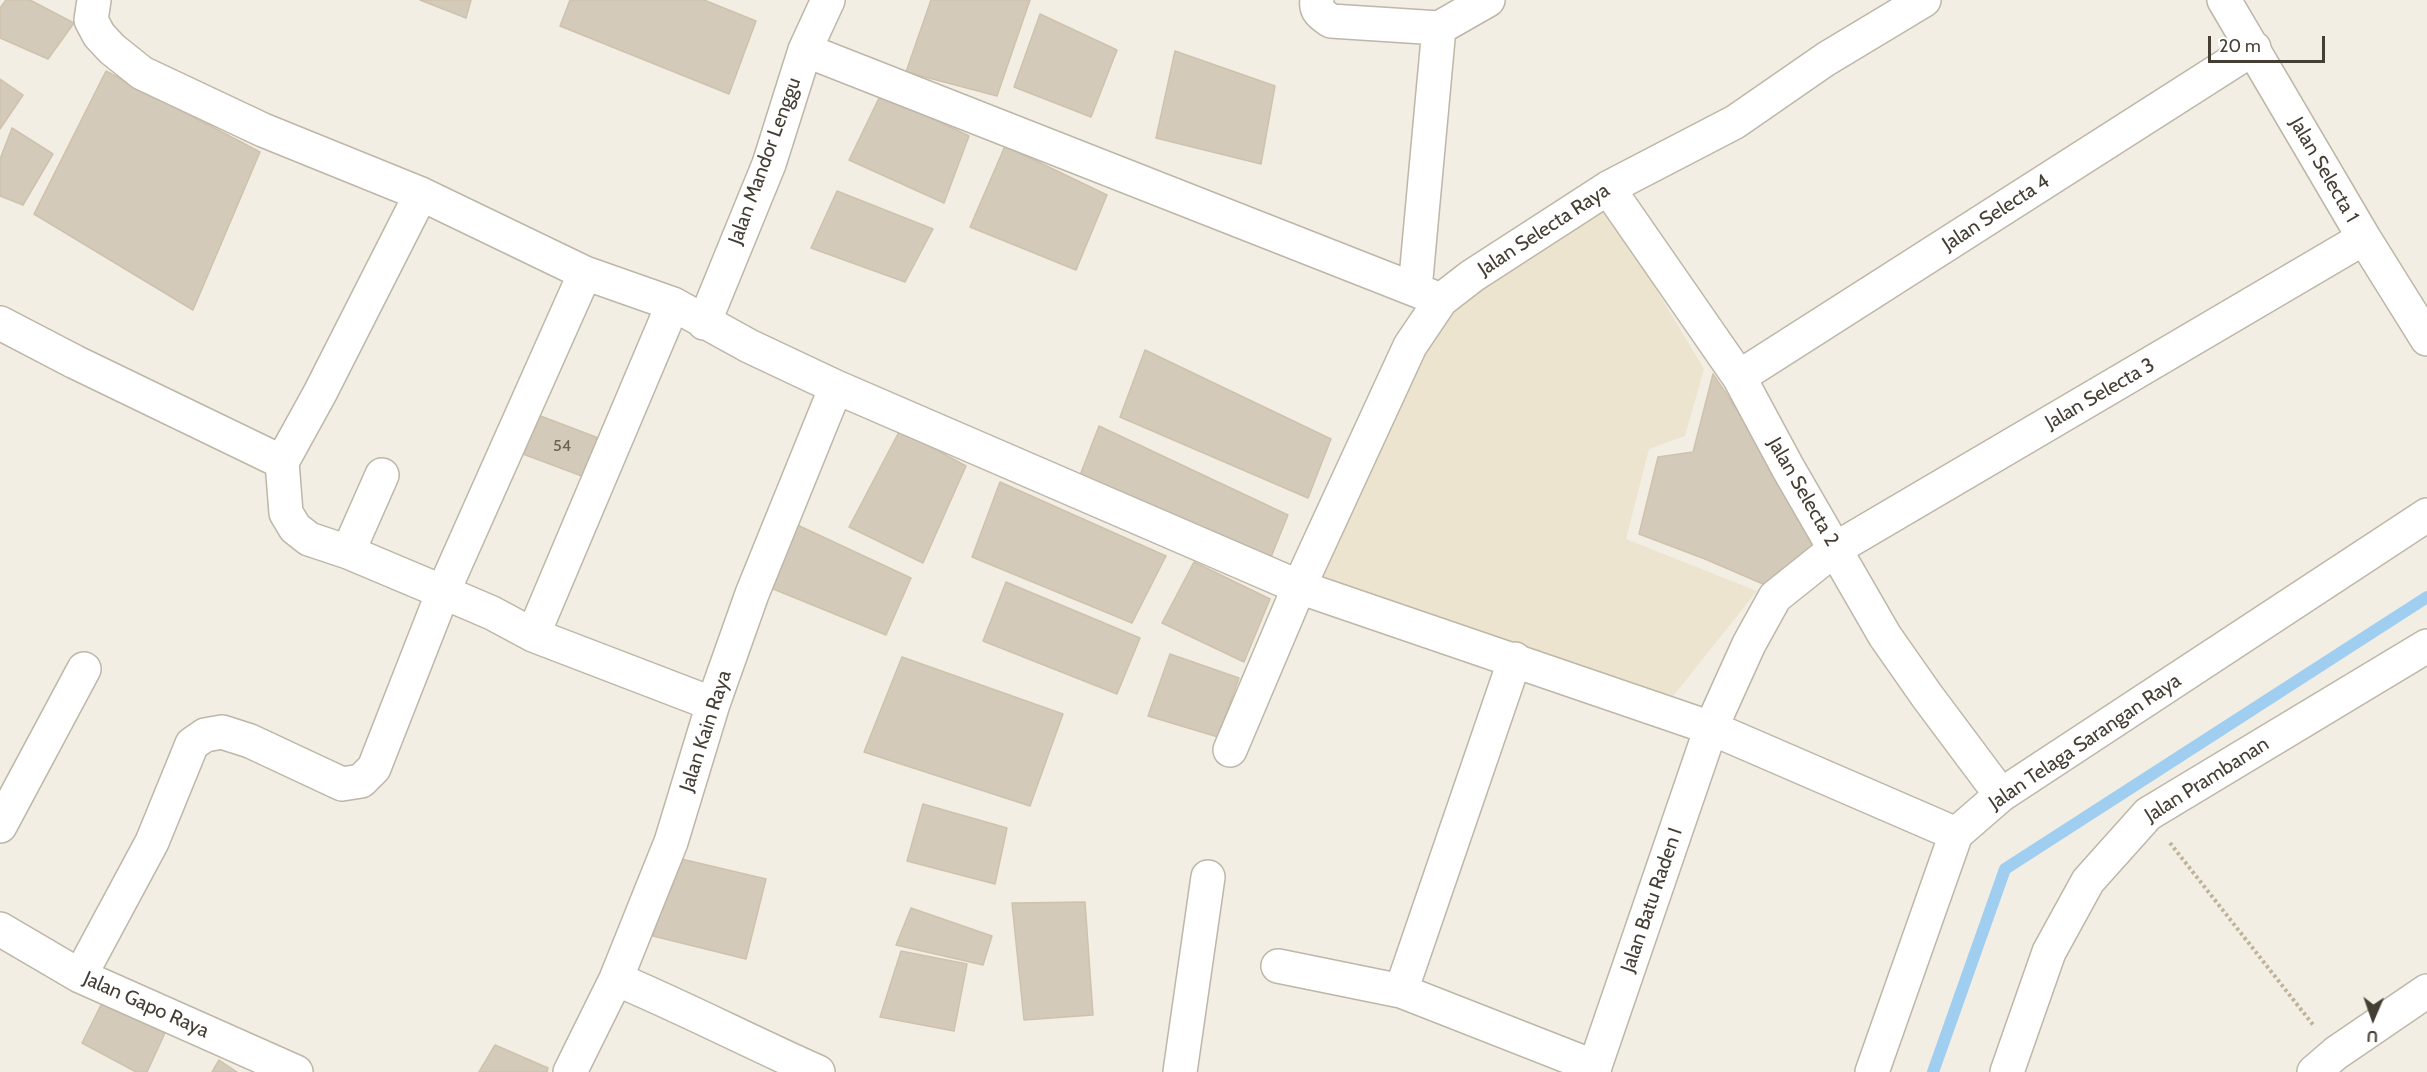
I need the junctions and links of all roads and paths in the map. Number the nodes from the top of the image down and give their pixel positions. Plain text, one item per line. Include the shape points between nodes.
1 (94, 0) edge
2 (828, 0) edge
3 (1317, 0) edge
4 (1488, 0) edge
5 (1924, 0) edge
6 (2224, 0) edge
7 (1439, 28) junction
8 (2254, 48) junction
9 (804, 50) junction
10 (1608, 188) junction
11 (421, 194) junction
12 (2364, 238) junction
13 (585, 273) junction
14 (1428, 295) junction
15 (673, 304) junction
16 (0, 323) edge
17 (704, 323) junction
18 (2427, 339) edge
19 (1739, 377) junction
20 (836, 387) junction
21 (282, 462) junction
22 (382, 475) dead end
23 (2427, 515) edge
24 (1835, 549) junction
25 (348, 552) junction
26 (1299, 587) junction
27 (443, 592) junction
28 (533, 635) junction
29 (2427, 646) edge
30 (1515, 659) junction
31 (84, 669) dead end
32 (713, 704) junction
33 (1711, 728) junction
34 (1230, 750) dead end
35 (2001, 795) junction
36 (2148, 814) junction
37 (0, 826) edge
38 (1956, 834) junction
39 (1208, 877) dead end
40 (0, 929) edge
41 (1278, 966) dead end
42 (80, 976) junction
43 (616, 979) junction
44 (1401, 991) junction
45 (2427, 991) edge
46 (2325, 1063) edge
47 (1594, 1070) edge
48 (296, 1072) edge
49 (570, 1072) edge
50 (818, 1072) edge
51 (1180, 1072) edge
52 (1872, 1072) edge
53 (2007, 1072) edge

1 - 11 street via 91,20 99,35 142,72 263,130
2 - 9 street, Jalan Mandor Lenggu
3 - 7 street via 1320,14 1331,21
4 - 7 street
5 - 10 street, Jalan Selecta Raya via 1826,59 1735,122
6 - 8 street, Jalan Selecta 1
7 - 14 street
8 - 12 street, Jalan Selecta 1
8 - 19 street, Jalan Selecta 4
9 - 14 street
9 - 17 street, Jalan Mandor Lenggu via 769,164
10 - 14 street, Jalan Selecta Raya via 1472,276
10 - 19 street, Jalan Selecta 2
11 - 13 street
11 - 21 street
12 - 18 street, Jalan Selecta 1
12 - 24 street, Jalan Selecta 3
13 - 15 street
13 - 27 street
14 - 26 street, Jalan Selecta Raya via 1410,346
15 - 17 street
15 - 28 street
16 - 21 street
17 - 20 street
19 - 24 street, Jalan Selecta 2
20 - 26 street
20 - 32 street, Jalan Kain Raya via 752,594
21 - 25 street via 284,505 296,528 309,539
22 - 25 street
23 - 35 street, Jalan Telaga Sarangan Raya
24 - 33 street, Jalan Selecta 3 via 1775,597
24 - 35 street, Jalan Selecta 2 via 1886,636
25 - 27 street
26 - 30 street
26 - 34 street, Jalan Selecta Raya
27 - 28 street
27 - 42 street via 374,768 361,781 342,784 222,732 205,735 192,744 152,842
28 - 32 street
29 - 36 street, Jalan Prambanan
30 - 33 street
30 - 44 street
31 - 37 street
32 - 43 street, Jalan Kain Raya via 671,842
33 - 38 street
33 - 47 street, Jalan Batu Raden I
35 - 38 street, Jalan Telaga Sarangan Raya
36 - 46 path
36 - 53 street, Jalan Prambanan via 2088,881 2049,952
38 - 52 street, Jalan Telaga Sarangan Raya
39 - 51 street
40 - 42 street, Jalan Gapo Raya
41 - 44 street
42 - 48 street, Jalan Gapo Raya
43 - 49 street, Jalan Kain Raya
43 - 50 street
44 - 47 street
45 - 46 street

